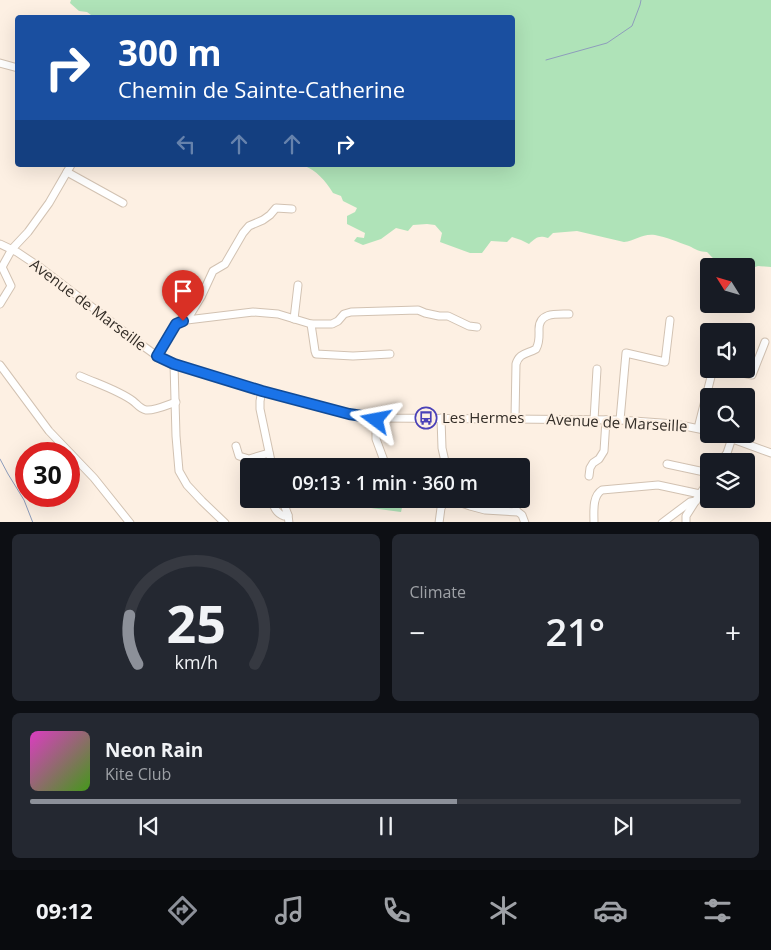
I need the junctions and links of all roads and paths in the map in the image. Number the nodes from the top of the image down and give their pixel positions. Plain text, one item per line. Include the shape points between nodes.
1 (0, 63) edge
2 (15, 67) edge
3 (70, 167) edge
4 (67, 172) junction
5 (123, 203) dead end
6 (292, 209) dead end
7 (0, 244) edge
8 (12, 249) junction
9 (298, 285) dead end
10 (0, 304) edge
11 (569, 314) dead end
12 (294, 319) junction
13 (187, 320) junction
14 (670, 320) dead end
15 (311, 324) junction
16 (477, 327) dead end
17 (765, 342) dead end
18 (390, 354) dead end
19 (157, 356) junction
20 (174, 364) junction
21 (0, 365) edge
22 (755, 367) edge
23 (598, 369) dead end
24 (80, 376) dead end
25 (711, 378) edge
26 (262, 391) junction
27 (176, 402) junction
28 (376, 418) junction
29 (441, 418) junction
30 (516, 418) junction
31 (594, 420) junction
32 (606, 420) junction
33 (620, 420) junction
34 (698, 428) joint
35 (745, 443) edge
36 (236, 446) dead end
37 (269, 453) junction
38 (771, 453) edge
39 (270, 458) edge
40 (383, 458) edge
41 (444, 458) edge
42 (667, 464) dead end
43 (700, 471) edge
44 (589, 476) dead end
45 (700, 494) joint
46 (696, 501) junction
47 (274, 508) edge
48 (286, 508) edge
49 (441, 508) edge
50 (477, 508) edge
51 (516, 511) joint
52 (290, 520) edge
53 (130, 522) edge
54 (225, 522) edge
55 (438, 522) edge
56 (525, 522) edge
57 (594, 522) edge
58 (662, 522) edge
59 (686, 522) edge

1 - 2 street
3 - 4 street
4 - 5 street
4 - 8 street via 39,218
6 - 13 street via 276,208 263,220 249,226 225,264 213,271
7 - 8 street, Avenue de Marseille
8 - 10 street via 2,268 11,286
8 - 19 street, Avenue de Marseille
9 - 12 street
11 - 30 street via 551,314 543,318 536,349 517,359
12 - 13 street via 253,312
12 - 15 street
13 - 19 street via 176,324
14 - 33 street via 665,362 626,354
15 - 16 street via 332,324 351,312 418,310 448,316
15 - 18 street via 316,354
17 - 22 street
19 - 20 street, Avenue de Marseille
20 - 26 street, Avenue de Marseille
20 - 27 street
21 - 53 street via 49,431
23 - 31 street
24 - 27 street via 145,410
25 - 34 street
26 - 28 street, Avenue de Marseille
26 - 37 street via 260,409
27 - 54 street via 179,471 187,485
28 - 29 street, Avenue de Marseille
28 - 40 street via 376,439
29 - 30 street, Avenue de Marseille
29 - 41 street
30 - 31 street, Avenue de Marseille
31 - 32 street, Avenue de Marseille
32 - 33 street, Avenue de Marseille
32 - 44 street via 604,451 590,468
33 - 34 street, Avenue de Marseille
35 - 38 street
36 - 37 street via 238,456 249,459
37 - 39 street
42 - 43 street
45 - 46 street
45 - 57 street via 658,485 602,490 595,499
46 - 58 street
46 - 59 street via 686,516
47 - 52 street
48 - 52 street
49 - 55 street
50 - 51 street
51 - 56 street

